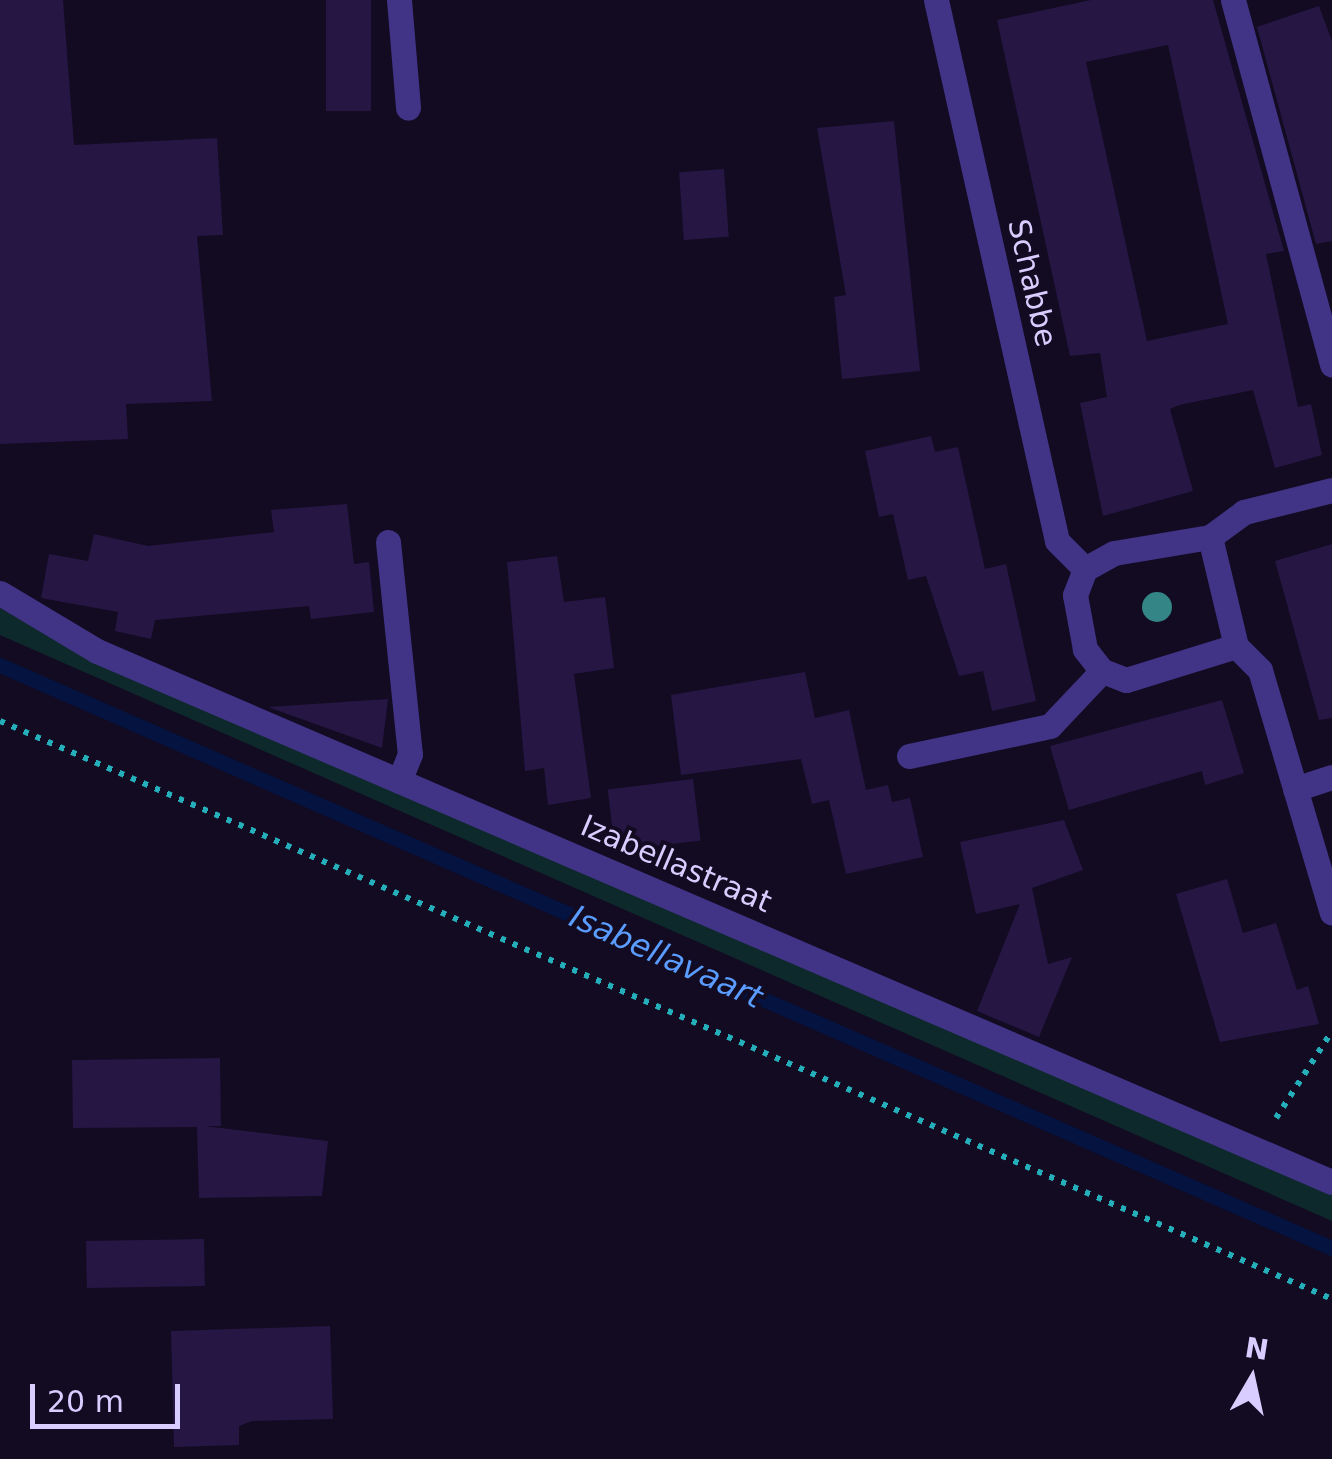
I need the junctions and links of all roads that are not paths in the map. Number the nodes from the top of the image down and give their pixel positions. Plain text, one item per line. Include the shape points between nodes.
1 (399, 0) edge
2 (936, 0) edge
3 (1233, 0) edge
4 (408, 108) dead end
5 (1332, 364) edge
6 (1332, 490) edge
7 (1210, 538) junction
8 (388, 542) dead end
9 (1085, 569) junction
10 (0, 593) edge
11 (1236, 646) junction
12 (1102, 671) junction
13 (910, 756) dead end
14 (1332, 777) edge
15 (399, 780) junction
16 (1295, 789) junction
17 (1332, 914) edge
18 (1332, 1182) edge

1 - 4 street
2 - 9 street, Schabbe via 1057,541
3 - 5 street
6 - 7 street via 1244,512
7 - 9 street via 1114,553
7 - 11 street
8 - 15 street via 410,754
9 - 12 street via 1075,595 1085,649
10 - 15 street, Izabellastraat via 97,650
11 - 12 street via 1126,680
11 - 16 street via 1260,670
12 - 13 street via 1050,726
14 - 16 street
15 - 18 street, Izabellastraat
16 - 17 street

